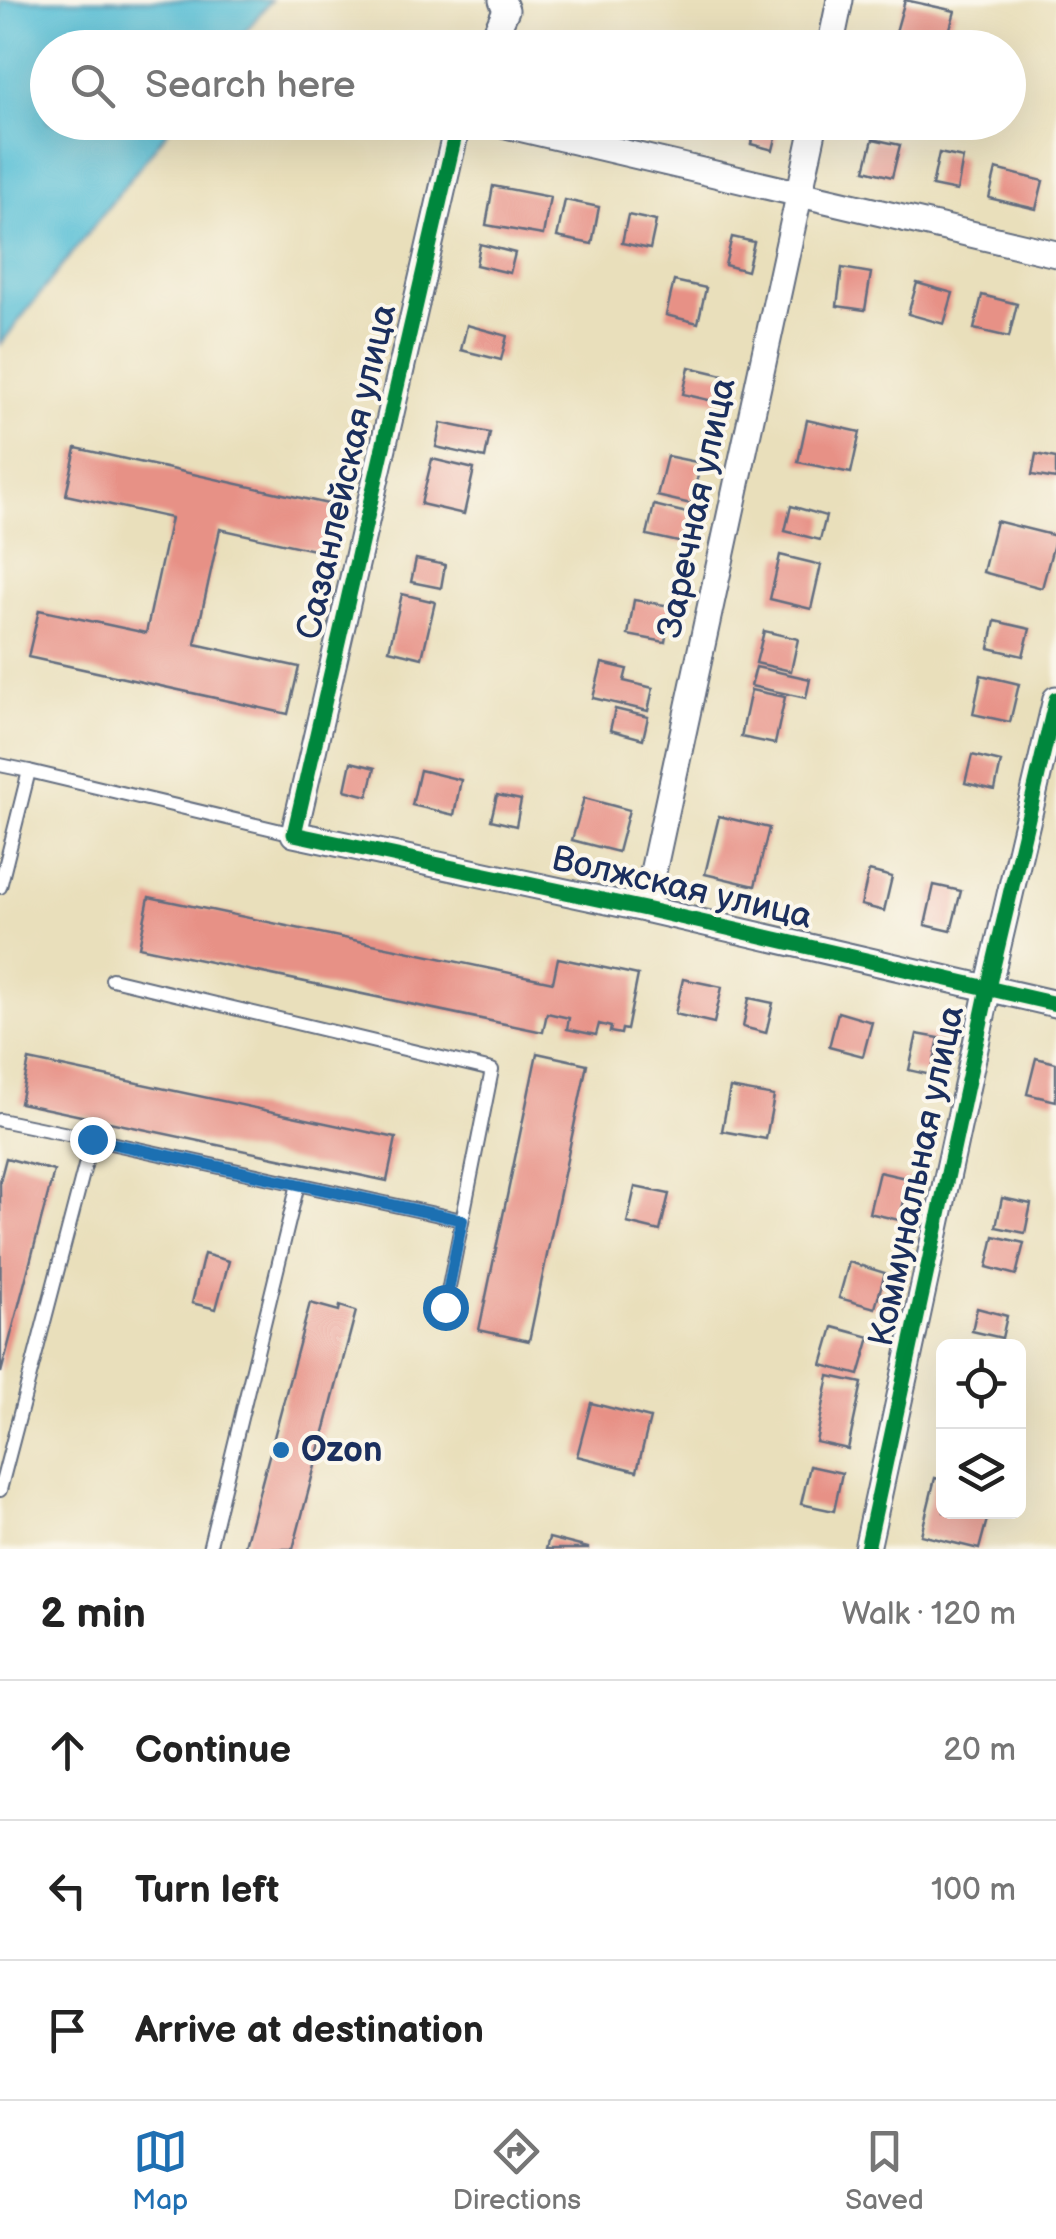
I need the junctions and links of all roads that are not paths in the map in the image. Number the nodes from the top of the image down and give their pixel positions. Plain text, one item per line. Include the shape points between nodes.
1 (502, 0) edge
2 (840, 0) edge
3 (498, 30) edge
4 (834, 30) edge
5 (454, 140) edge
6 (568, 140) edge
7 (812, 140) edge
8 (801, 196) junction
9 (1056, 254) edge
10 (1056, 699) edge
11 (0, 766) edge
12 (29, 772) junction
13 (294, 834) junction
14 (0, 887) edge
15 (645, 909) junction
16 (112, 979) dead end
17 (988, 988) junction
18 (1056, 1004) edge
19 (0, 1120) edge
20 (92, 1139) junction
21 (298, 1184) junction
22 (462, 1220) junction
23 (445, 1307) dead end
24 (0, 1490) edge
25 (210, 1549) edge
26 (867, 1549) edge

1 - 3 street via 506,10
2 - 4 street
5 - 13 street, Сазанлейская улица
6 - 8 street
7 - 8 street, Заречная улица
8 - 9 street
8 - 15 street, Заречная улица
10 - 17 street, Коммунальная улица
11 - 12 lane
12 - 13 lane
12 - 14 lane
13 - 15 street, Волжская улица
15 - 17 street, Волжская улица
16 - 22 lane via 492,1070
17 - 18 street, Волжская улица
17 - 26 street, Коммунальная улица
19 - 20 lane
20 - 21 lane
20 - 24 lane
21 - 22 lane
21 - 25 lane
22 - 23 lane

